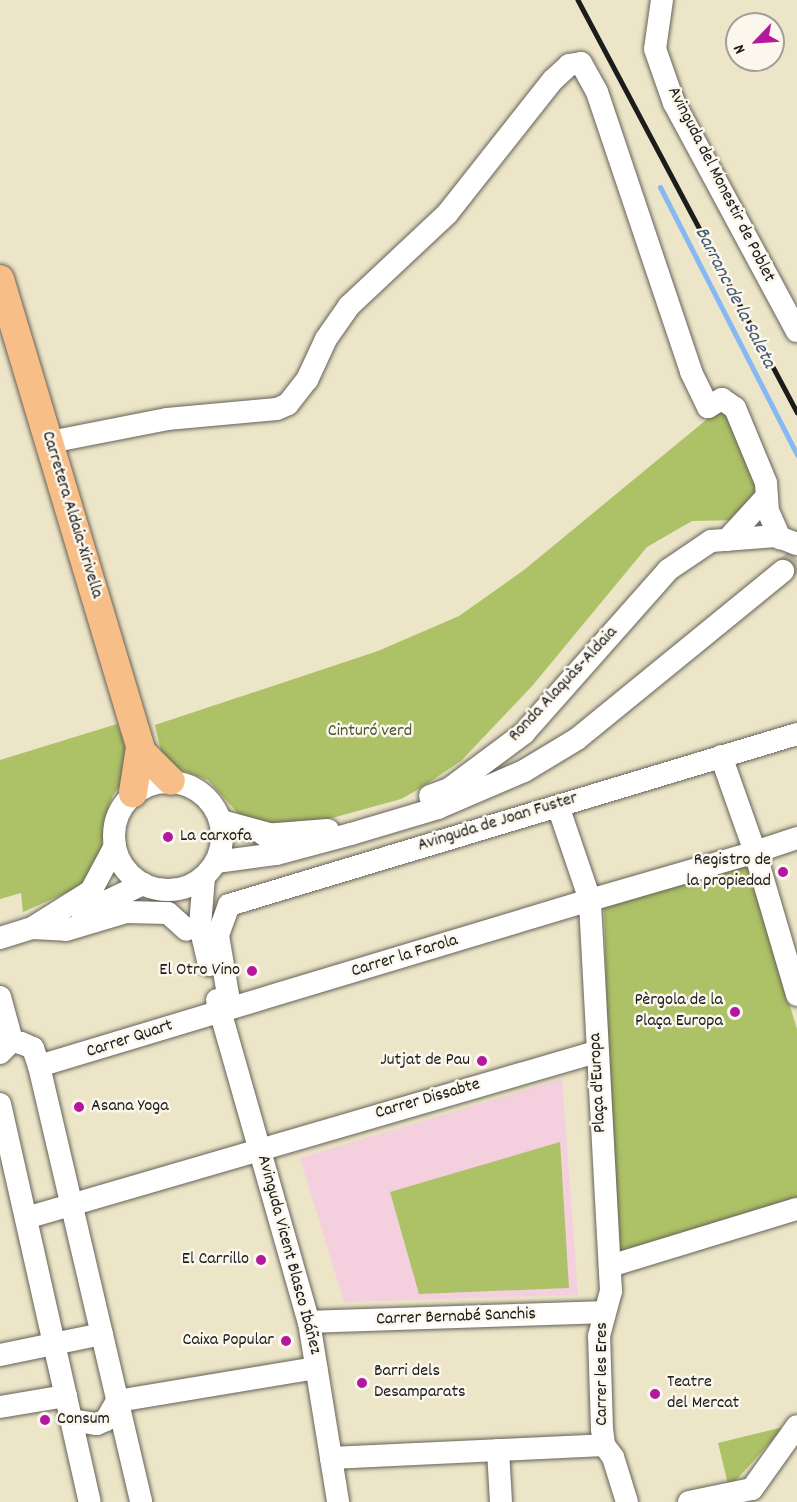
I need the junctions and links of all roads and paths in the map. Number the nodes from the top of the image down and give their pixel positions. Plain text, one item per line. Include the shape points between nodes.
1 (662, 0) edge
2 (0, 279) edge
3 (797, 331) edge
4 (50, 442) junction
5 (767, 496) junction
6 (728, 540) junction
7 (788, 541) edge
8 (783, 571) tunnel mouth
9 (797, 734) edge
10 (141, 751) junction
11 (721, 756) junction
12 (171, 781) junction
13 (134, 793) junction
14 (558, 806) junction
15 (220, 820) junction
16 (351, 834) junction
17 (264, 835) junction
18 (797, 838) edge
19 (329, 840) junction
20 (115, 846) junction
21 (755, 852) junction
22 (390, 856) junction
23 (210, 869) junction
24 (153, 887) junction
25 (590, 900) junction
26 (32, 928) junction
27 (187, 930) junction
28 (0, 938) edge
29 (797, 995) edge
30 (0, 997) edge
31 (219, 1012) junction
32 (6, 1047) edge
33 (596, 1052) junction
34 (39, 1066) junction
35 (0, 1104) edge
36 (260, 1149) junction
37 (72, 1204) junction
38 (797, 1209) edge
39 (26, 1218) junction
40 (610, 1266) junction
41 (604, 1312) junction
42 (309, 1322) junction
43 (102, 1334) junction
44 (54, 1345) junction
45 (0, 1355) edge
46 (316, 1368) junction
47 (66, 1396) junction
48 (117, 1401) junction
49 (0, 1407) edge
50 (71, 1420) junction
51 (797, 1425) edge
52 (604, 1445) junction
53 (498, 1450) junction
54 (331, 1458) junction
55 (756, 1495) edge
56 (90, 1502) edge
57 (141, 1502) edge
58 (338, 1502) edge
59 (501, 1502) edge
60 (627, 1502) edge
61 (689, 1502) edge

1 - 3 street, Avinguda del Monestir de Poblet via 655,49 674,102
2 - 4 main road, Carretera Aldaia-Xirivella
4 - 5 street via 167,419 278,409 288,404 307,380 326,339 349,306 447,214 553,80 569,65 581,63 597,92 691,372 708,407 722,399 735,408 755,452
4 - 10 main road, Carretera Aldaia-Xirivella
5 - 6 street
5 - 7 street via 768,511
6 - 7 street, Ronda Alaquàs-Aldaia
6 - 17 street, Ronda Alaquàs-Aldaia via 711,541 668,570 524,733 449,789 330,830
8 - 16 street, Ronda Alaquàs-Aldaia via 578,739 524,771 438,808
9 - 11 street, Avinguda de Joan Fuster
10 - 12 main road, Carretera Aldaia-Xirivella
10 - 13 main road, Carretera Aldaia-Xirivella
11 - 14 street, Avinguda de Joan Fuster
11 - 21 street
12 - 13 street via 150,784
12 - 15 street via 205,795
13 - 20 street via 117,817
14 - 22 street, Avinguda de Joan Fuster
14 - 25 street, Plaça d'Europa
15 - 17 street, Ronda Alaquàs-Aldaia
15 - 23 street via 222,843
16 - 19 street, Ronda Alaquàs-Aldaia
16 - 22 street via 376,844
17 - 19 street, Ronda Alaquàs-Aldaia
18 - 21 street
19 - 23 street, Ronda Alaquàs-Aldaia
20 - 24 street via 125,869
20 - 26 street via 91,891
21 - 25 street
21 - 29 street
22 - 31 street, Avinguda de Joan Fuster via 230,905 218,935 228,995
23 - 24 street via 188,887
23 - 31 street, Avinguda Vicent Blasco Ibáñez via 200,926
24 - 26 street
24 - 27 street, Avinguda Vicent Blasco Ibáñez
25 - 31 street, Carrer la Farola
25 - 33 street, Plaça d'Europa
26 - 27 street via 66,930 126,912 168,913
26 - 28 street
27 - 31 street, Avinguda Vicent Blasco Ibáñez
30 - 32 street
31 - 34 street, Carrer Quart
31 - 36 street, Avinguda Vicent Blasco Ibáñez
32 - 34 street via 33,1048
33 - 36 street, Carrer Dissabte
33 - 40 street, Plaça d'Europa
34 - 37 street
35 - 39 street
36 - 37 street, Carrer Dissabte
36 - 42 street, Avinguda Vicent Blasco Ibáñez
37 - 39 street, Carrer Dissabte
37 - 43 street
38 - 40 street
39 - 44 street
40 - 41 street, Plaça d'Europa via 611,1291
41 - 42 street, Carrer Bernabé Sanchis
41 - 52 street, Carrer les Eres via 600,1336
42 - 46 street, Avinguda Vicent Blasco Ibáñez
43 - 44 street
43 - 48 street
44 - 45 street
44 - 47 street
46 - 48 street
46 - 54 street, Avinguda Vicent Blasco Ibáñez
47 - 49 street
47 - 50 street
48 - 50 street via 106,1420 97,1424
48 - 57 street
50 - 56 street
51 - 55 street
52 - 53 street
52 - 60 street, Carrer les Eres via 613,1457
53 - 54 street
53 - 59 street
54 - 58 street, Avinguda Vicent Blasco Ibáñez
55 - 61 street

